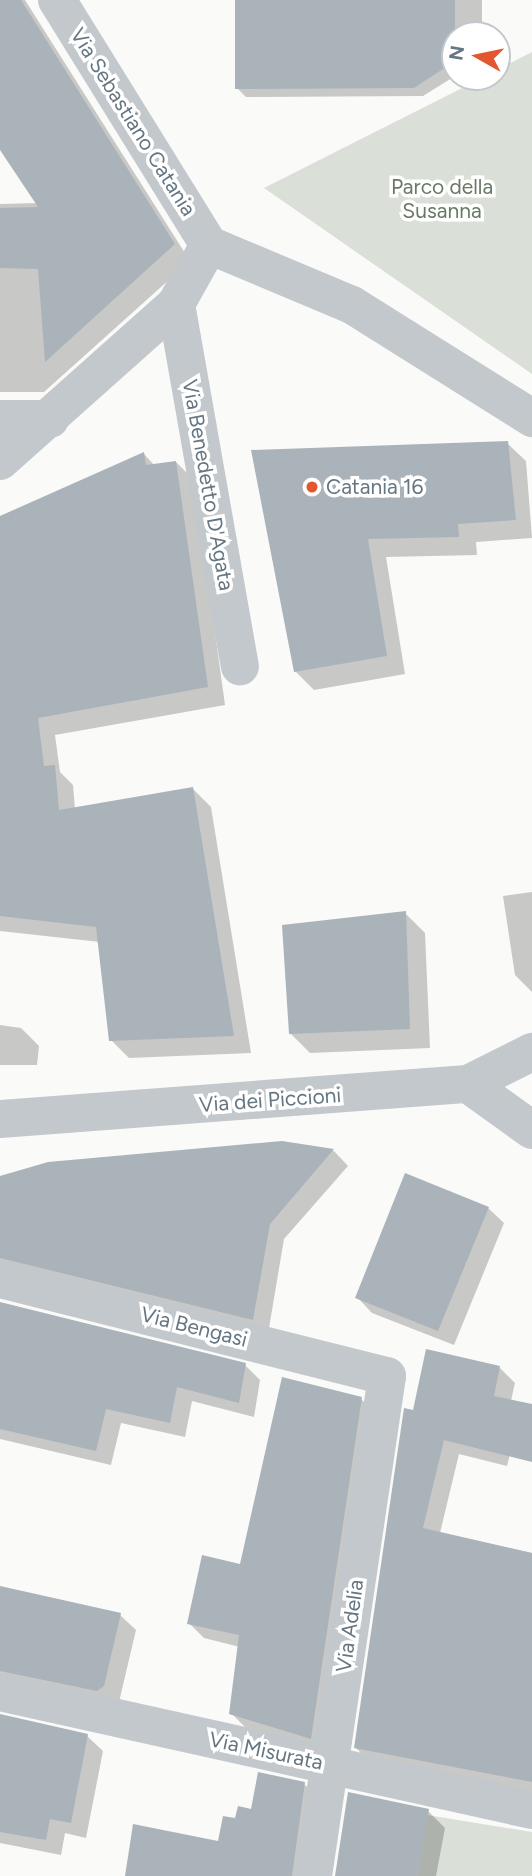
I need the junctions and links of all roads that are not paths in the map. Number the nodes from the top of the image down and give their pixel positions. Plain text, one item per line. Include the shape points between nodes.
1 (57, 0) edge
2 (209, 245) junction
3 (176, 304) junction
4 (532, 418) edge
5 (0, 419) edge
6 (50, 419) junction
7 (0, 461) edge
8 (240, 666) dead end
9 (532, 1052) edge
10 (468, 1084) junction
11 (0, 1119) edge
12 (532, 1130) edge
13 (0, 1279) edge
14 (387, 1376) joint
15 (0, 1692) edge
16 (329, 1765) junction
17 (532, 1810) edge
18 (313, 1876) edge

1 - 2 street, Via Sebastiano Catania
2 - 3 street
2 - 4 street via 352,305
3 - 6 street
3 - 8 street, Via Benedetto D'Agata
5 - 6 street
6 - 7 street
9 - 10 street, Via dei Piccioni
10 - 11 street, Via dei Piccioni
10 - 12 street
13 - 14 street, Via Bengasi
14 - 16 street, Via Adelia
15 - 16 street, Via Misurata
16 - 17 street, Via Misurata
16 - 18 street, Via Adelia

